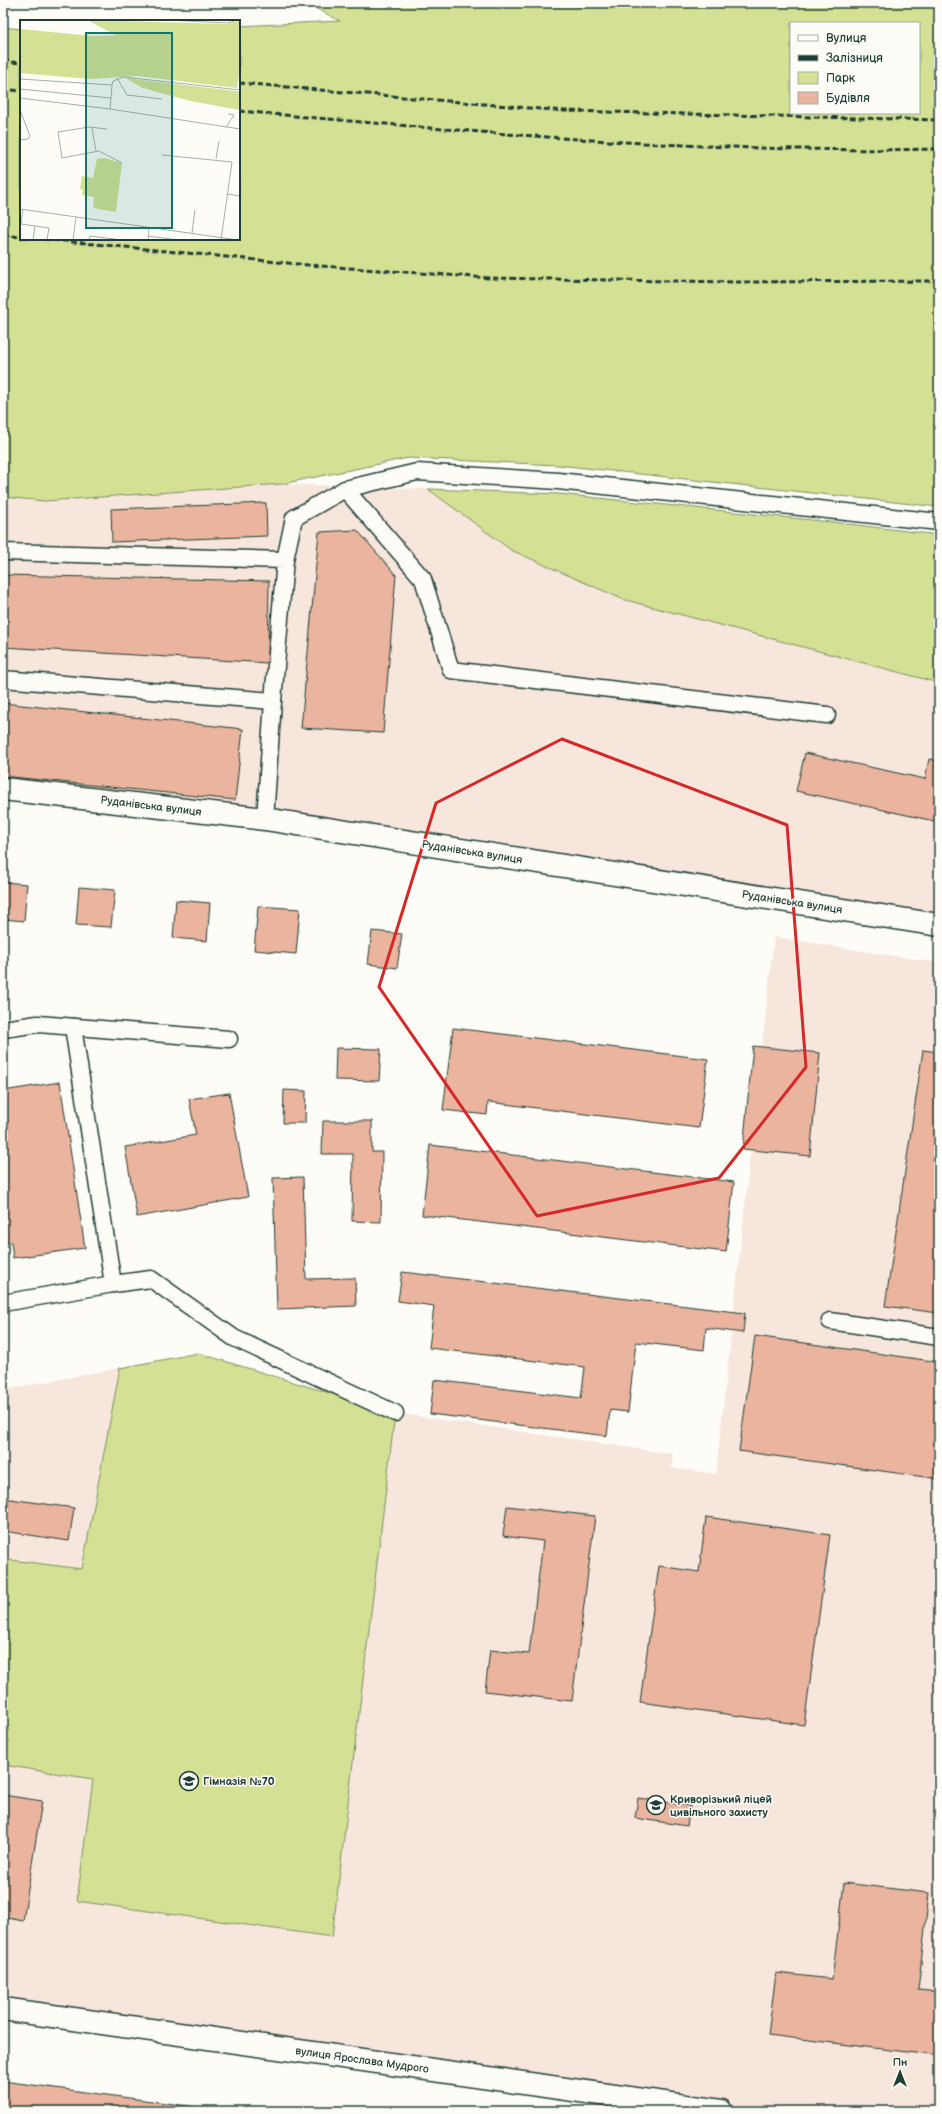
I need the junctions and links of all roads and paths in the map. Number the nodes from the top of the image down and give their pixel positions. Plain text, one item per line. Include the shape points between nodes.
1 (345, 489) junction
2 (939, 522) edge
3 (3, 552) edge
4 (285, 560) junction
5 (3, 679) edge
6 (273, 701) junction
7 (827, 716) dead end
8 (3, 789) edge
9 (265, 819) junction
10 (939, 925) edge
11 (73, 1027) junction
12 (3, 1029) edge
13 (230, 1039) dead end
14 (113, 1284) junction
15 (3, 1304) edge
16 (830, 1321) dead end
17 (939, 1337) edge
18 (395, 1413) dead end
19 (3, 2009) edge
20 (692, 2109) edge
21 (721, 2111) edge

1 - 2 lane via 417,472 558,481
1 - 4 lane via 294,518
1 - 7 lane via 423,579 451,670
3 - 4 lane
4 - 6 lane
5 - 6 lane
6 - 9 lane
8 - 9 street, Руданівська вулиця
9 - 10 street, Руданівська вулиця
11 - 12 lane via 38,1024
11 - 13 lane
11 - 14 lane
14 - 15 lane
14 - 18 lane via 151,1279 234,1338
16 - 17 lane
19 - 20 street, вулиця Ярослава Мудрого
20 - 21 street, вулиця Ярослава Мудрого

